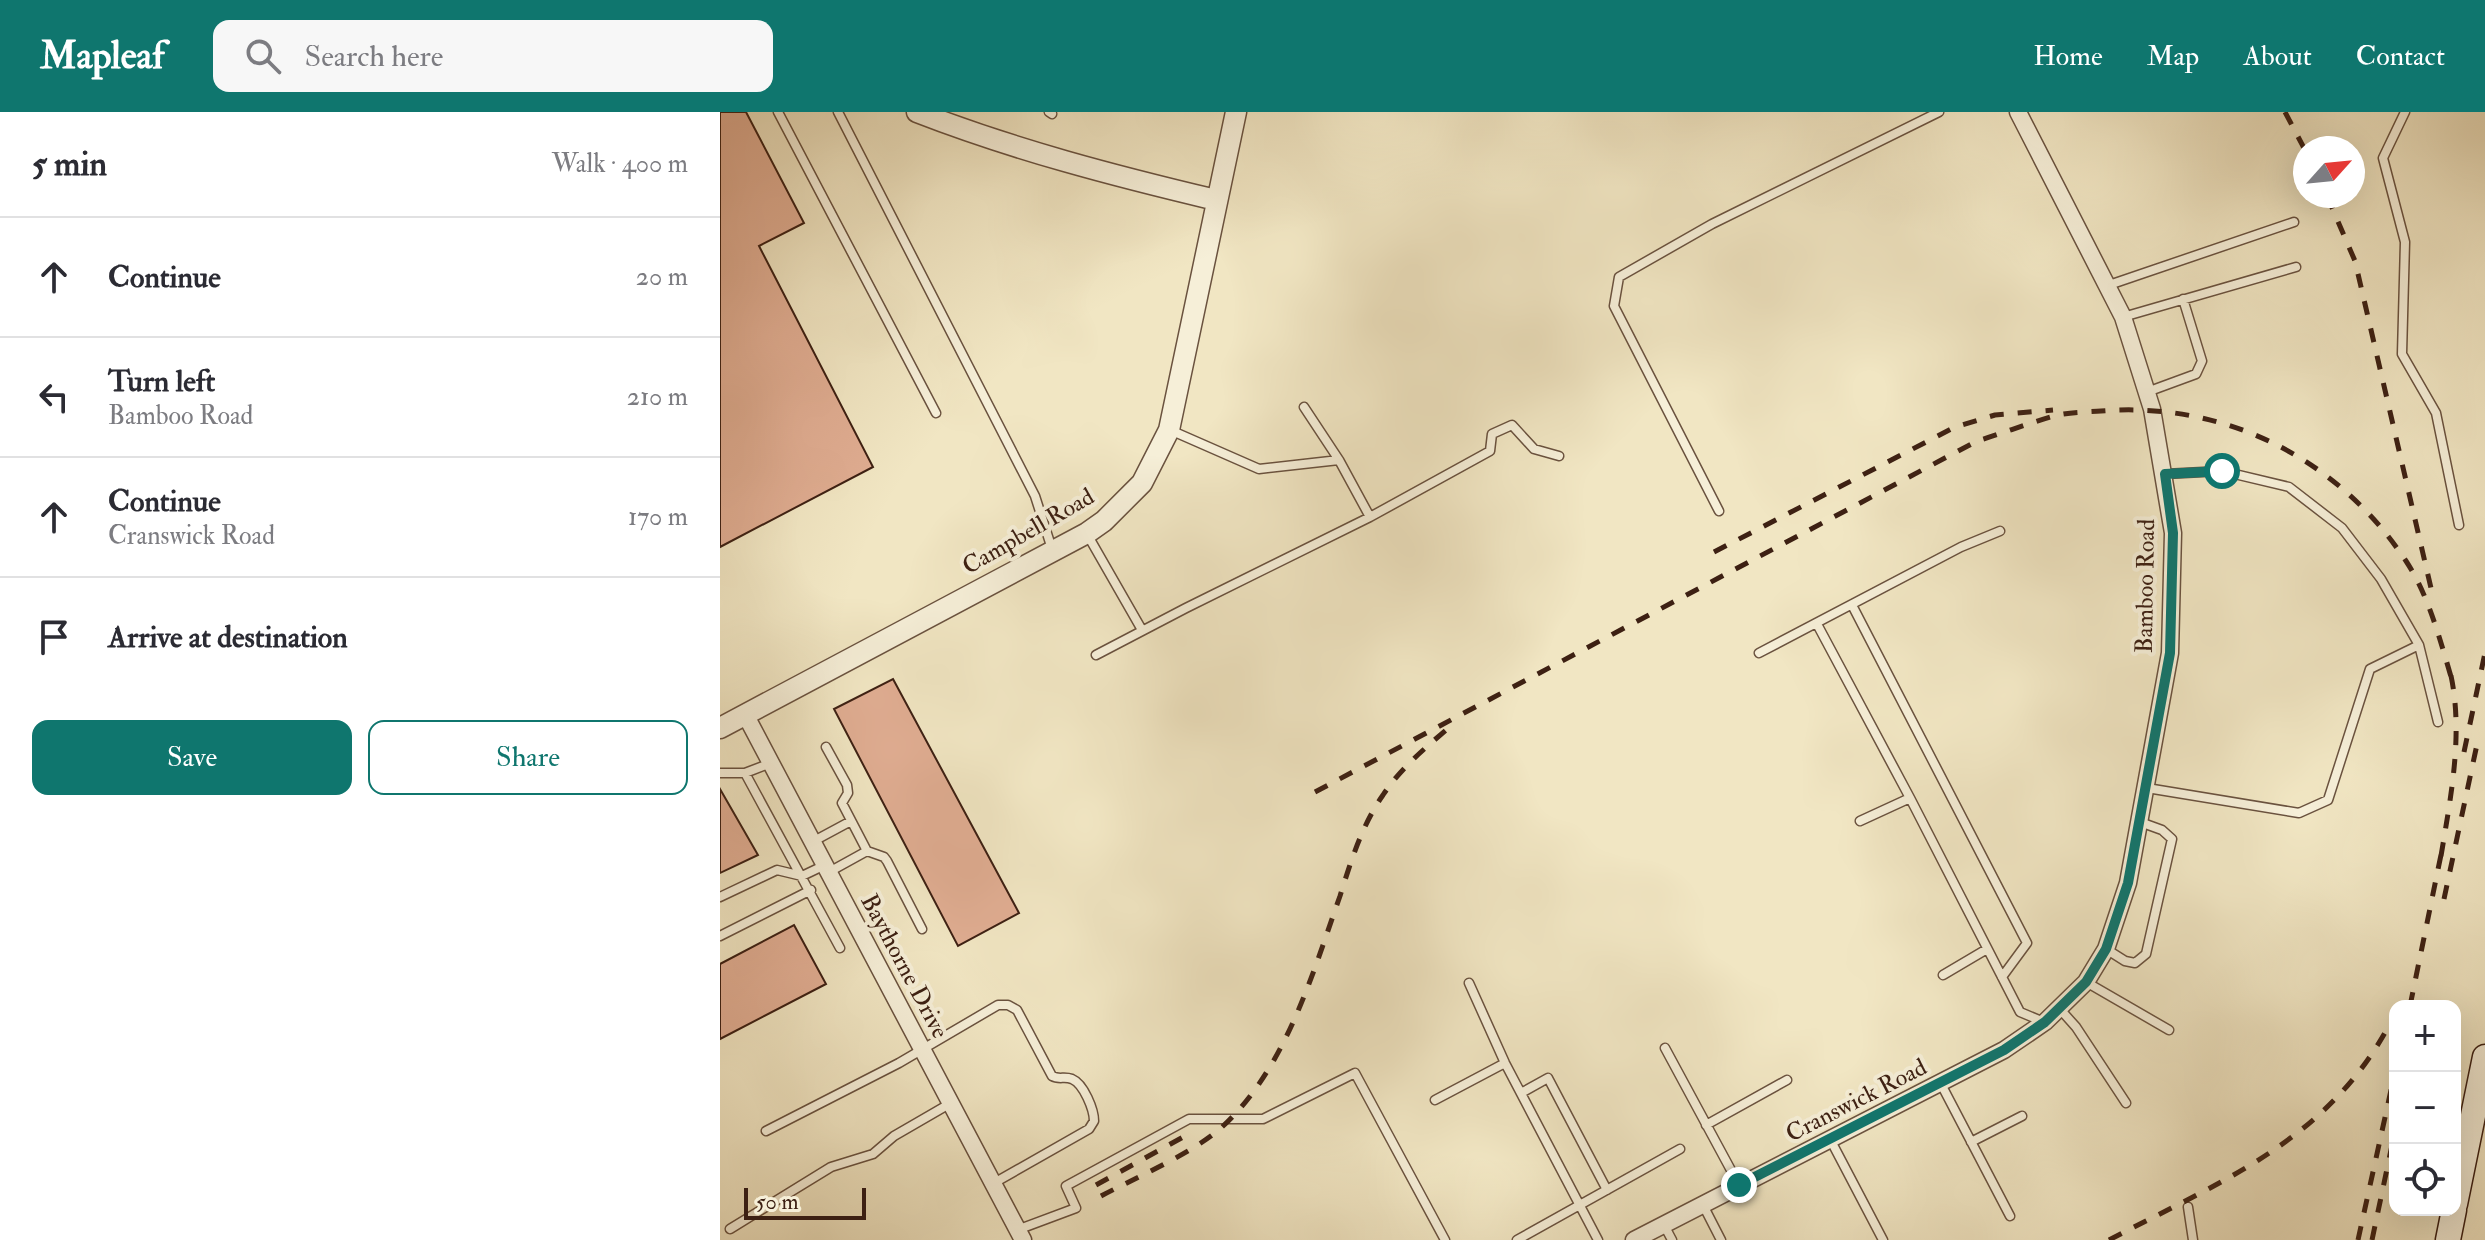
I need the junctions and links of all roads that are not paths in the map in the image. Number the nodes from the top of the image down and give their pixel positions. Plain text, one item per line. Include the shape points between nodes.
1 (778, 112) edge
2 (838, 112) edge
3 (917, 112) edge
4 (1236, 112) edge
5 (1939, 112) edge
6 (2018, 112) edge
7 (2405, 112) edge
8 (1216, 200) junction
9 (2294, 222) dead end
10 (2296, 267) dead end
11 (2109, 285) junction
12 (2183, 299) junction
13 (2123, 317) junction
14 (2147, 392) junction
15 (1304, 407) dead end
16 (936, 413) dead end
17 (1169, 430) junction
18 (1559, 456) dead end
19 (1339, 460) junction
20 (2165, 474) junction
21 (1719, 511) dead end
22 (1370, 517) junction
23 (2459, 525) dead end
24 (2000, 531) dead end
25 (1087, 533) junction
26 (1053, 551) junction
27 (1852, 605) junction
28 (1817, 624) junction
29 (1142, 630) junction
30 (2419, 645) junction
31 (1759, 653) dead end
32 (1096, 655) dead end
33 (745, 714) junction
34 (2438, 722) dead end
35 (720, 728) edge
36 (826, 747) dead end
37 (771, 763) junction
38 (720, 773) edge
39 (745, 773) junction
40 (2147, 788) junction
41 (1910, 798) junction
42 (851, 821) junction
43 (1860, 821) dead end
44 (2140, 822) junction
45 (812, 842) junction
46 (867, 851) junction
47 (827, 869) junction
48 (802, 876) junction
49 (811, 890) junction
50 (720, 897) edge
51 (922, 929) dead end
52 (720, 936) edge
53 (840, 948) dead end
54 (1987, 949) junction
55 (2106, 949) junction
56 (1943, 975) dead end
57 (2002, 977) junction
58 (2086, 982) junction
59 (1469, 983) dead end
60 (2059, 1008) junction
61 (2045, 1022) junction
62 (2169, 1030) dead end
63 (1665, 1048) dead end
64 (922, 1049) junction
65 (2485, 1057) edge
66 (1505, 1063) junction
67 (1787, 1080) dead end
68 (1941, 1084) junction
69 (1521, 1093) junction
70 (1435, 1100) dead end
71 (951, 1103) junction
72 (2126, 1103) dead end
73 (2479, 1114) edge
74 (2022, 1116) dead end
75 (1706, 1125) junction
76 (766, 1131) dead end
77 (1830, 1139) junction
78 (1971, 1142) junction
79 (1680, 1149) dead end
80 (993, 1183) junction
81 (2461, 1183) edge
82 (1739, 1185) junction
83 (1607, 1190) junction
84 (1702, 1204) junction
85 (1580, 1205) junction
86 (2188, 1207) dead end
87 (2010, 1216) dead end
88 (2453, 1216) edge
89 (2457, 1216) edge
90 (1664, 1224) junction
91 (730, 1229) dead end
92 (1020, 1235) edge
93 (1445, 1240) edge
94 (1517, 1240) edge
95 (1598, 1240) edge
96 (1634, 1240) edge
97 (1672, 1240) edge
98 (1721, 1240) edge
99 (1883, 1240) edge
100 (2193, 1240) edge
101 (2448, 1240) edge
102 (2468, 1240) edge

1 - 16 lane
2 - 26 lane via 1035,496
3 - 8 street via 988,140
4 - 8 street, Campbell Road
5 - 21 lane via 1712,224 1619,277 1614,306
6 - 11 street, Bamboo Road
7 - 23 lane via 2383,158 2405,242 2402,354 2436,413
8 - 17 street, Campbell Road
9 - 11 lane
10 - 12 lane
11 - 13 street, Bamboo Road
12 - 13 lane
12 - 14 lane via 2202,361 2196,374
13 - 14 street, Bamboo Road
14 - 20 street, Bamboo Road
15 - 19 lane
17 - 19 lane via 1259,469
17 - 25 street, Campbell Road via 1142,483
18 - 22 lane via 1534,449 1512,425 1492,434 1490,451
19 - 22 lane
20 - 30 lane via 2222,471 2289,487 2342,528 2381,579
20 - 40 street, Bamboo Road via 2173,533 2170,653
22 - 29 lane
24 - 27 lane
25 - 26 street, Campbell Road
25 - 29 lane
26 - 33 street, Campbell Road
27 - 28 lane
27 - 57 lane via 2027,943
28 - 31 lane
28 - 41 lane
29 - 32 lane
30 - 34 lane
30 - 40 lane via 2370,669 2328,800 2299,813
33 - 35 street, Campbell Road
33 - 37 street, Baythorne Drive
36 - 42 lane via 847,785 842,803
37 - 39 lane
37 - 45 street, Baythorne Drive
38 - 39 lane
39 - 48 lane
40 - 44 street, Bamboo Road
41 - 43 lane
41 - 54 lane
42 - 45 lane
42 - 46 lane
44 - 55 street, Bamboo Road via 2128,883
44 - 55 lane via 2172,839 2146,954 2135,963
45 - 47 street, Baythorne Drive
46 - 47 lane
46 - 51 lane via 887,861
47 - 48 lane
47 - 64 street, Baythorne Drive
48 - 49 lane
48 - 50 lane via 777,870
49 - 52 lane
49 - 53 lane
54 - 56 lane
54 - 57 lane
55 - 58 street, Bamboo Road
57 - 61 lane via 2020,1012
58 - 60 street, Cranswick Road
58 - 62 lane
59 - 66 lane
60 - 61 street, Cranswick Road
60 - 72 lane
61 - 68 street, Cranswick Road
63 - 75 lane
64 - 71 street, Baythorne Drive
64 - 76 lane
64 - 80 lane via 998,1005 1008,1005 1017,1010 1052,1076 1077,1083 1094,1112 1089,1129
65 - 73 main road
66 - 69 lane
66 - 70 lane
67 - 75 lane
68 - 77 street, Cranswick Road
68 - 78 lane
69 - 83 lane via 1548,1078
69 - 85 lane
71 - 80 street, Baythorne Drive
71 - 91 lane via 873,1154 831,1167
73 - 81 main road
74 - 78 lane
75 - 82 lane
77 - 82 street, Cranswick Road
77 - 99 lane
78 - 87 lane
79 - 83 lane
80 - 92 street, Baythorne Drive
82 - 84 street, Cranswick Road
83 - 85 lane
84 - 90 street, Cranswick Road
84 - 98 lane
85 - 94 lane
85 - 95 lane
86 - 100 lane
88 - 101 main road
89 - 102 main road
90 - 96 street, Cranswick Road
90 - 97 lane
92 - 93 lane via 1076,1208 1066,1186 1189,1119 1263,1119 1355,1073

